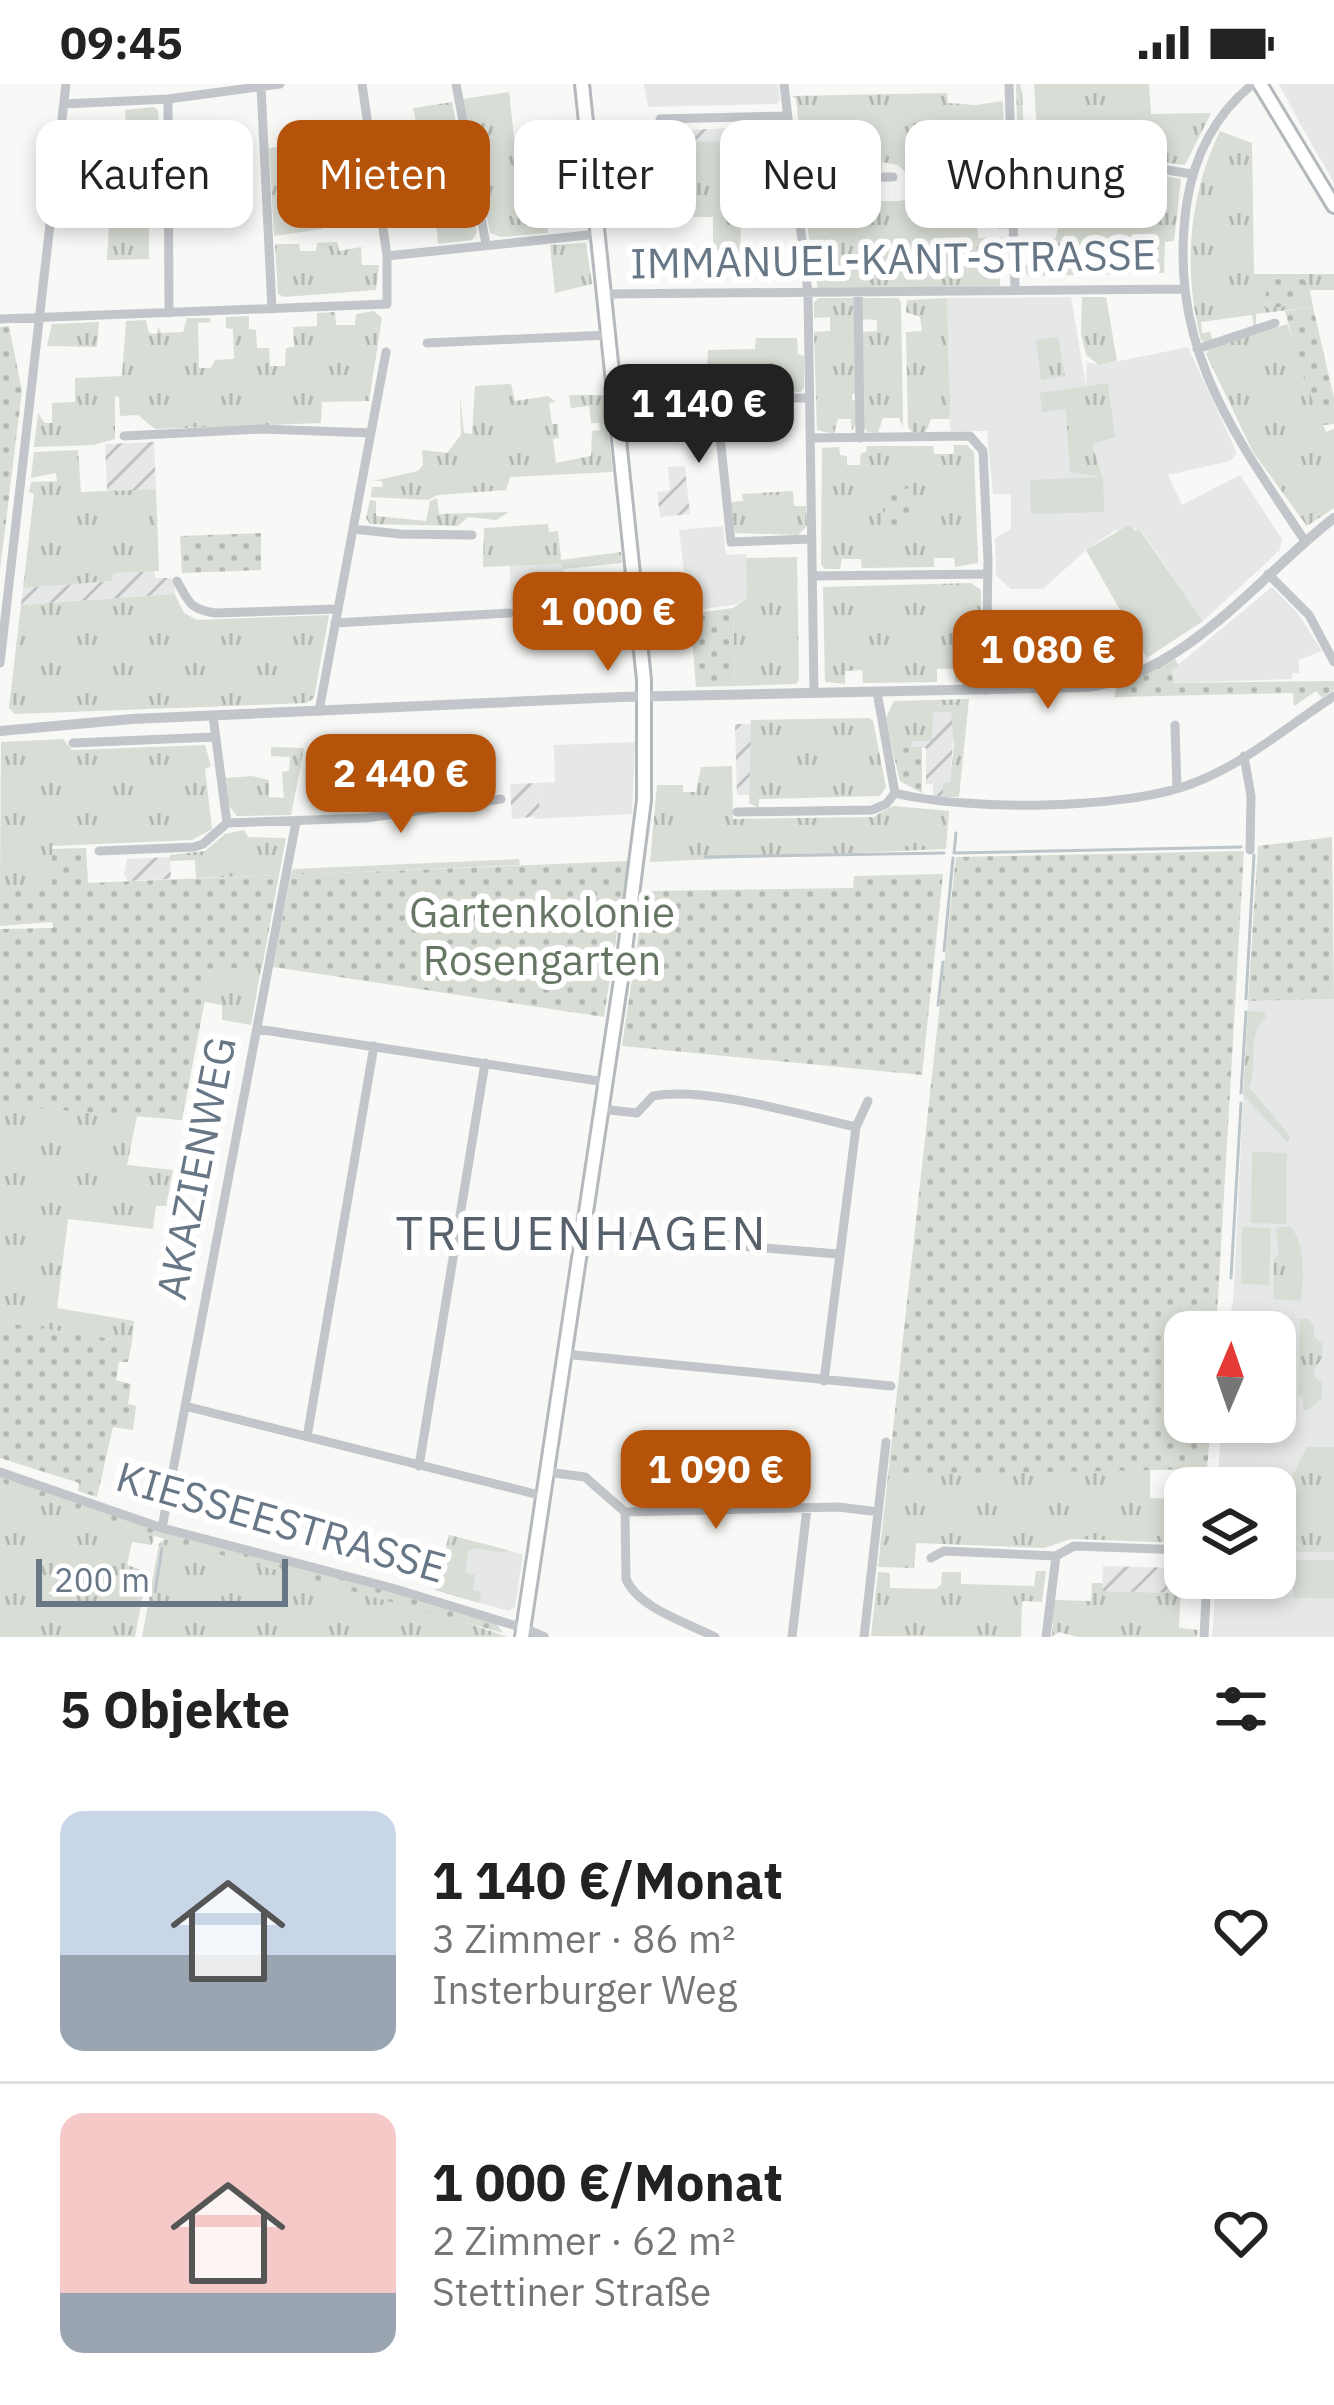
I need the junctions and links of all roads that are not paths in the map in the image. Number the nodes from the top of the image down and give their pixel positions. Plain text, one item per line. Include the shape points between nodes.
1 (66, 84) edge
2 (280, 84) edge
3 (362, 84) edge
4 (455, 84) edge
5 (582, 84) edge
6 (784, 84) edge
7 (1009, 84) edge
8 (1256, 84) edge
9 (261, 87) junction
10 (168, 99) junction
11 (64, 104) junction
12 (788, 116) junction
13 (660, 119) dead end
14 (788, 120) edge
15 (1010, 120) edge
16 (1167, 170) edge
17 (1192, 174) junction
18 (881, 177) edge
19 (892, 177) dead end
20 (1334, 206) edge
21 (801, 228) edge
22 (1013, 228) edge
23 (598, 234) junction
24 (486, 244) junction
25 (387, 256) junction
26 (1183, 289) junction
27 (1015, 290) junction
28 (858, 292) junction
29 (808, 293) junction
30 (604, 295) junction
31 (272, 309) junction
32 (169, 313) junction
33 (40, 317) junction
34 (0, 319) edge
35 (1275, 323) dead end
36 (609, 335) junction
37 (427, 343) dead end
38 (1197, 349) junction
39 (386, 352) dead end
40 (810, 398) junction
41 (371, 433) junction
42 (124, 436) dead end
43 (811, 438) junction
44 (860, 438) junction
45 (1334, 518) edge
46 (353, 529) junction
47 (472, 535) dead end
48 (812, 539) junction
49 (1305, 541) junction
50 (988, 574) junction
51 (1268, 574) junction
52 (812, 576) junction
53 (176, 581) dead end
54 (338, 609) junction
55 (510, 613) dead end
56 (335, 623) junction
57 (1333, 658) edge
58 (0, 663) edge
59 (986, 690) junction
60 (877, 692) junction
61 (814, 693) junction
62 (645, 696) junction
63 (1334, 696) edge
64 (319, 711) junction
65 (214, 716) junction
66 (1175, 725) dead end
67 (0, 729) edge
68 (214, 737) junction
69 (74, 743) dead end
70 (1244, 756) junction
71 (1177, 789) junction
72 (896, 793) junction
73 (501, 800) dead end
74 (737, 812) dead end
75 (296, 822) junction
76 (227, 823) junction
77 (99, 850) dead end
78 (1250, 850) dead end
79 (257, 1029) junction
80 (374, 1046) junction
81 (485, 1063) junction
82 (605, 1082) junction
83 (868, 1101) dead end
84 (601, 1109) junction
85 (856, 1126) junction
86 (582, 1233) junction
87 (838, 1254) junction
88 (565, 1354) junction
89 (824, 1381) junction
90 (891, 1386) dead end
91 (185, 1406) junction
92 (307, 1437) junction
93 (886, 1442) dead end
94 (419, 1466) junction
95 (0, 1472) edge
96 (547, 1472) junction
97 (543, 1496) junction
98 (807, 1508) junction
99 (871, 1510) dead end
100 (625, 1512) junction
101 (162, 1528) junction
102 (1164, 1549) edge
103 (1056, 1556) junction
104 (931, 1558) dead end
105 (1207, 1599) edge
106 (523, 1633) edge
107 (544, 1637) edge
108 (715, 1637) edge
109 (792, 1637) edge
110 (864, 1637) edge
111 (1046, 1637) edge
112 (1204, 1637) edge

1 - 11 street
2 - 9 street
3 - 25 street
4 - 24 street
5 - 23 main road
6 - 12 street
7 - 15 street
8 - 17 street via 1220,118
8 - 20 main road
9 - 10 street
9 - 31 street
10 - 11 street
10 - 32 street
11 - 33 street
12 - 13 street
12 - 14 street
16 - 17 street
17 - 26 street
18 - 19 street
21 - 29 street
22 - 27 street
23 - 24 street
23 - 30 main road
24 - 25 street
25 - 31 street via 387,304
26 - 27 street, IMMANUEL-KANT-STRASSE
26 - 38 street
27 - 28 street, IMMANUEL-KANT-STRASSE
28 - 29 street, IMMANUEL-KANT-STRASSE
28 - 44 street
29 - 30 street, IMMANUEL-KANT-STRASSE
29 - 40 street
30 - 36 main road
31 - 32 street
32 - 33 street
33 - 34 street
33 - 58 street
35 - 38 street
36 - 37 street
36 - 62 main road
38 - 49 street via 1229,423
39 - 41 street
40 - 43 street
40 - 48 street via 723,398 717,407 730,542
41 - 42 street
41 - 46 street
43 - 44 street
43 - 48 street
44 - 50 street via 978,442
45 - 49 street
46 - 47 street
46 - 54 street
48 - 52 street
49 - 51 street
50 - 52 street
50 - 59 street
51 - 57 street via 1309,615
51 - 59 street via 1203,632 1135,674 1086,687
52 - 61 street
53 - 54 street via 189,607 214,614
54 - 56 street
55 - 56 street
56 - 64 street
59 - 60 street
60 - 61 street
60 - 72 street
61 - 62 street
62 - 64 street
62 - 82 main road via 644,812
63 - 70 street
64 - 65 street
65 - 67 street
65 - 68 street
66 - 71 street
68 - 69 street
68 - 76 street
70 - 71 street
70 - 78 street
71 - 72 street via 1130,800 956,804
72 - 74 street via 872,810
73 - 75 street
75 - 76 street
75 - 79 street, AKAZIENWEG
76 - 77 street via 194,847
79 - 80 street
79 - 91 street, AKAZIENWEG
80 - 81 street
80 - 92 street
81 - 82 street
81 - 94 street
82 - 84 main road
83 - 85 street
84 - 85 street via 637,1113 653,1096 669,1095
84 - 86 main road
85 - 87 street
86 - 87 street
86 - 88 main road
87 - 89 street
88 - 89 street
88 - 96 main road
89 - 90 street
91 - 92 street
91 - 101 street, AKAZIENWEG
92 - 94 street
93 - 110 street
94 - 97 street
95 - 101 street, KIESSEESTRASSE
96 - 97 main road
96 - 100 street via 585,1478
97 - 106 main road
98 - 99 street
98 - 100 street
98 - 109 street
100 - 108 street via 630,1588
101 - 106 street, KIESSEESTRASSE via 392,1588
102 - 103 street via 1074,1546
103 - 104 street via 944,1551
103 - 111 street
105 - 112 street
106 - 107 street, KIESSEESTRASSE

